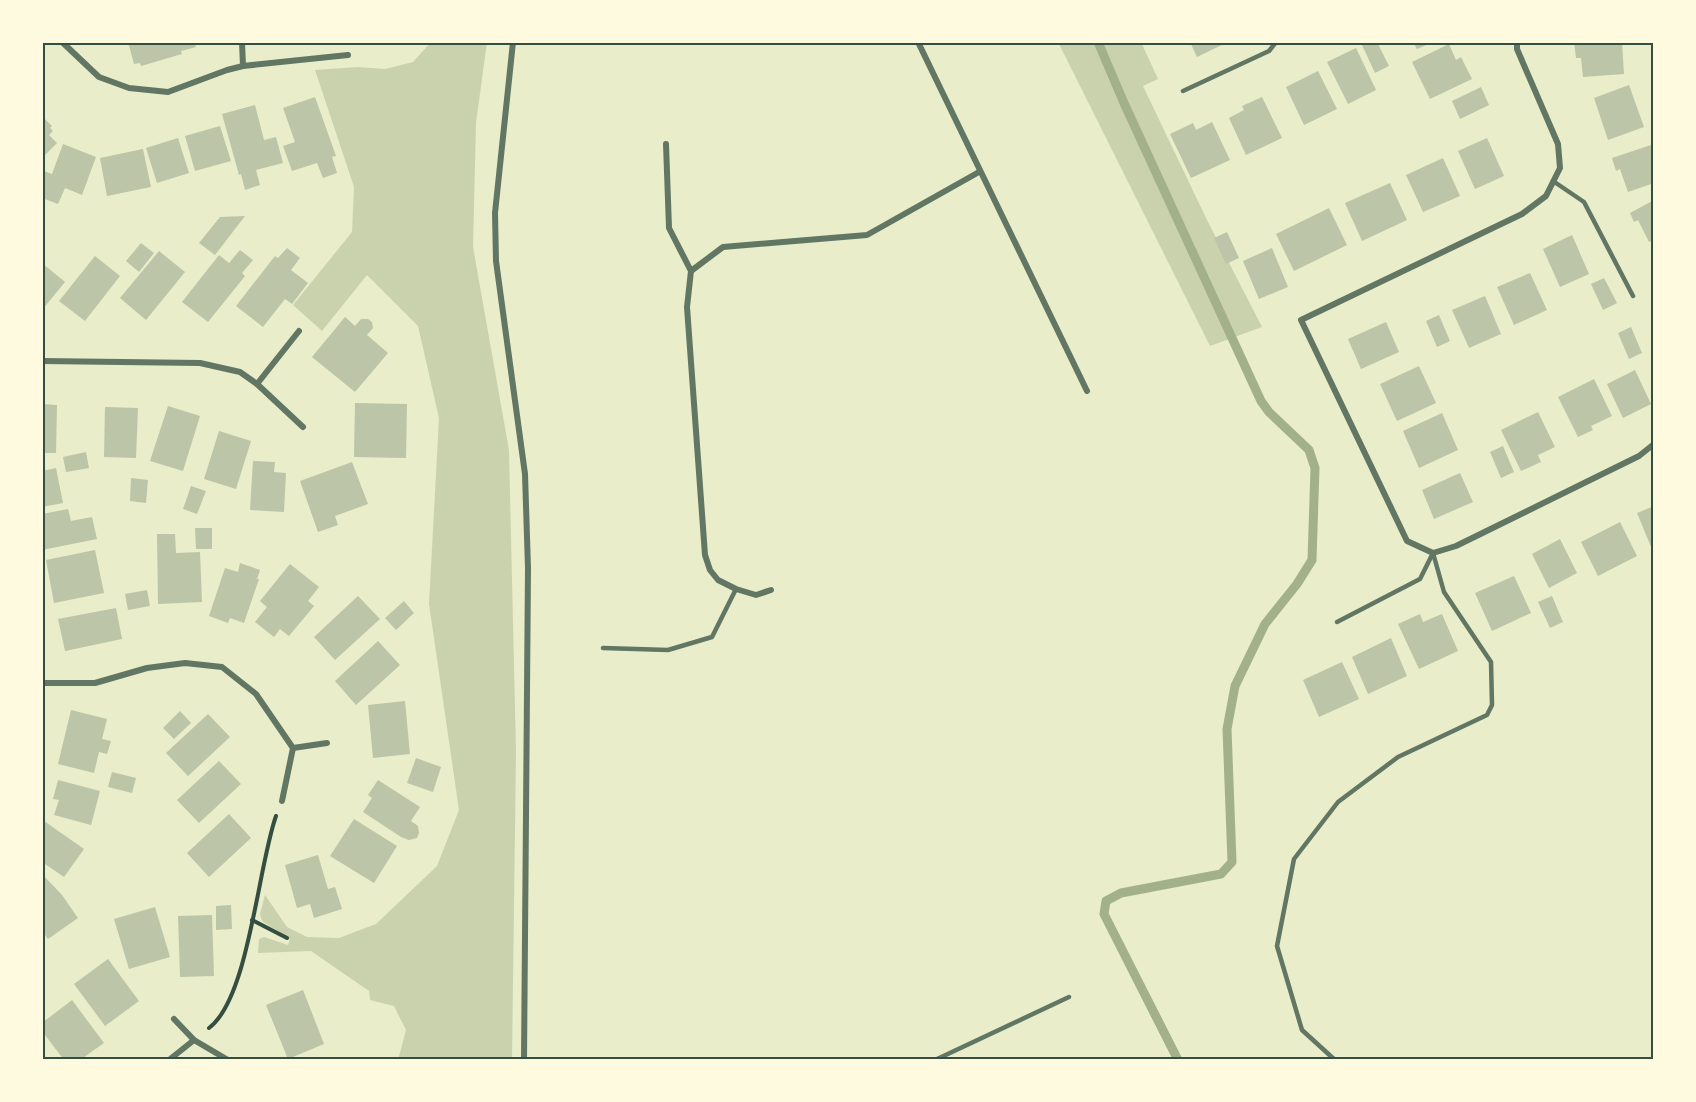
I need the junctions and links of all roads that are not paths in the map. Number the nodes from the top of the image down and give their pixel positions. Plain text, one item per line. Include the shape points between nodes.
1 (62, 42) edge
2 (242, 42) edge
3 (513, 42) edge
4 (918, 42) edge
5 (1276, 42) edge
6 (1517, 42) edge
7 (348, 55) dead end
8 (243, 66) junction
9 (1183, 91) dead end
10 (666, 144) dead end
11 (979, 172) junction
12 (1554, 181) junction
13 (691, 271) junction
14 (1633, 296) dead end
15 (299, 331) dead end
16 (42, 361) edge
17 (257, 384) junction
18 (1087, 391) dead end
19 (303, 427) dead end
20 (1654, 444) edge
21 (1433, 553) junction
22 (736, 589) junction
23 (771, 590) dead end
24 (1337, 622) dead end
25 (603, 648) dead end
26 (42, 683) edge
27 (327, 743) dead end
28 (292, 748) junction
29 (282, 801) road end
30 (1069, 997) dead end
31 (174, 1019) dead end
32 (194, 1040) junction
33 (169, 1060) edge
34 (228, 1060) edge
35 (524, 1060) edge
36 (935, 1060) edge
37 (1335, 1060) edge

1 - 8 street via 99,77 129,88 168,92
2 - 8 street
3 - 35 street via 495,213 496,261 525,474 528,580
4 - 11 street
5 - 9 lane via 1269,51
6 - 12 street via 1558,144 1560,168
7 - 8 street
10 - 13 street via 669,228
11 - 13 street via 867,236 723,247
11 - 18 street
12 - 14 lane via 1584,202
12 - 21 street via 1546,196 1522,214 1301,320 1407,541
13 - 22 street via 687,307 705,555 718,580
15 - 17 street
16 - 17 street via 200,363 240,372
17 - 19 street
20 - 21 street via 1640,456 1456,546
21 - 24 lane via 1420,579
21 - 37 lane via 1444,592 1491,662 1492,705 1487,715 1398,757 1338,802 1294,859 1277,946 1302,1030
22 - 23 street via 756,595
22 - 25 lane via 712,637 668,650
26 - 28 street via 95,683 147,668 185,663 222,667 256,694
27 - 28 street
28 - 29 street
30 - 36 lane
31 - 32 street
32 - 33 street
32 - 34 street

